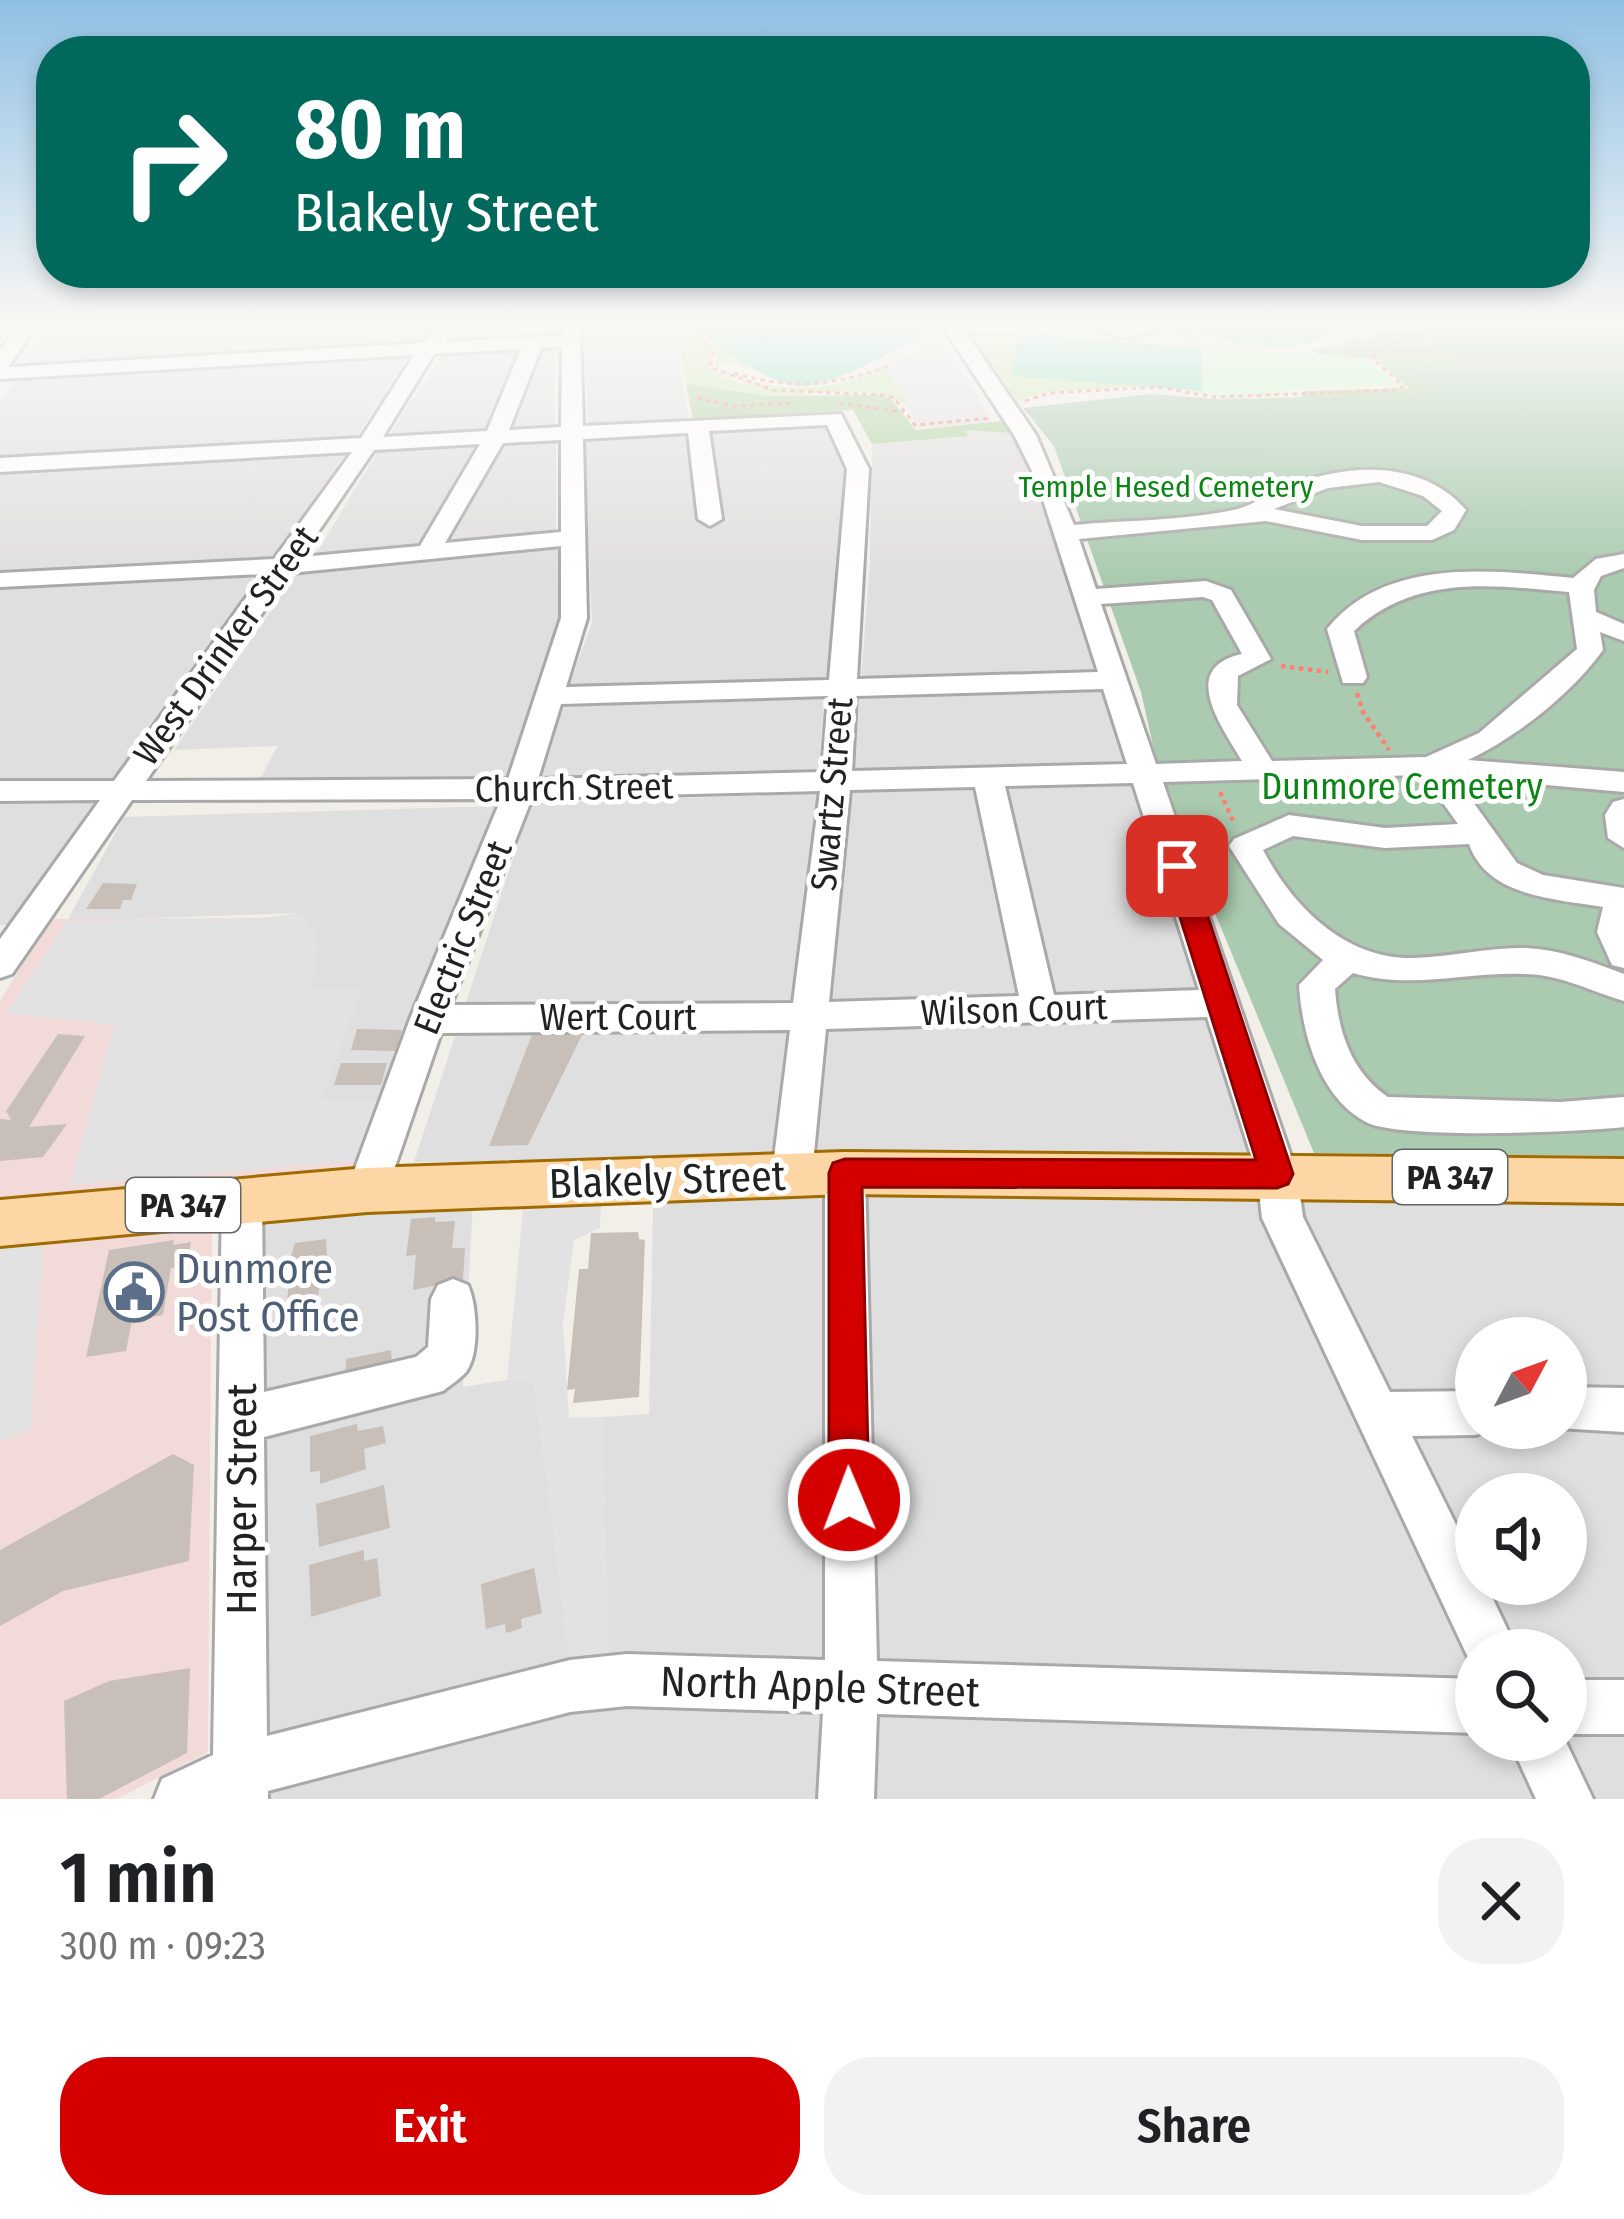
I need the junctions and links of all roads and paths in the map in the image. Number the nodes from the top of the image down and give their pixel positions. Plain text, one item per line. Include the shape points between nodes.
1 (389, 411) edge
2 (506, 411) edge
3 (571, 411) edge
4 (904, 411) edge
5 (1007, 411) edge
6 (989, 418) dead end
7 (698, 426) junction
8 (571, 432) junction
9 (496, 436) junction
10 (368, 444) junction
11 (0, 465) edge
12 (1244, 514) junction
13 (710, 519) dead end
14 (1066, 533) junction
15 (573, 538) junction
16 (428, 552) junction
17 (1624, 561) edge
18 (283, 566) junction
19 (0, 580) edge
20 (1582, 586) junction
21 (1087, 596) junction
22 (1586, 617) junction
23 (1624, 633) edge
24 (1258, 659) junction
25 (1353, 677) junction
26 (1115, 680) junction
27 (841, 687) junction
28 (549, 696) junction
29 (1390, 766) junction
30 (1432, 766) junction
31 (1262, 771) junction
32 (1211, 773) junction
33 (1148, 775) junction
34 (988, 779) junction
35 (836, 782) junction
36 (1624, 782) edge
37 (123, 788) junction
38 (520, 789) junction
39 (0, 791) edge
40 (1624, 809) edge
41 (1481, 833) junction
42 (1624, 838) edge
43 (1245, 847) junction
44 (1622, 899) edge
45 (6, 950) edge
46 (1624, 956) edge
47 (1347, 959) junction
48 (1624, 988) edge
49 (1221, 1003) junction
50 (1040, 1009) junction
51 (807, 1016) junction
52 (428, 1019) junction
53 (1624, 1112) edge
54 (845, 1173) junction
55 (792, 1174) junction
56 (1277, 1174) junction
57 (1624, 1180) edge
58 (367, 1190) junction
59 (242, 1199) junction
60 (0, 1223) edge
61 (453, 1299) dead end
62 (1587, 1409) edge
63 (1624, 1410) edge
64 (1455, 1413) edge
65 (1377, 1414) junction
66 (241, 1420) junction
67 (1482, 1629) edge
68 (851, 1687) junction
69 (1455, 1705) edge
70 (1587, 1707) edge
71 (1624, 1707) edge
72 (1546, 1761) edge
73 (241, 1785) edge
74 (182, 1799) edge
75 (846, 1799) edge
76 (1565, 1799) edge

1 - 10 street, West Drinker Street
2 - 9 street
3 - 8 street, Electric Street
4 - 6 path via 915,425
5 - 14 street via 1048,481
7 - 8 street
7 - 13 street
7 - 27 street, Swartz Street via 834,418 857,469
8 - 9 street
8 - 15 street, Electric Street
9 - 10 street
9 - 16 street
10 - 11 street
10 - 18 street, West Drinker Street
12 - 12 street via 1362,533 1432,533 1454,510 1437,493 1368,474 1303,484
12 - 14 street
14 - 21 street
15 - 16 street
15 - 28 street, Electric Street via 574,618
16 - 18 street
17 - 20 street via 1595,565
18 - 19 street
18 - 37 street, West Drinker Street
20 - 22 street
20 - 25 street via 1425,584 1380,595 1340,629
21 - 24 street via 1216,591
21 - 26 street
22 - 23 street
22 - 30 street via 1590,650 1580,662 1489,740
24 - 25 path
24 - 31 street via 1234,664 1220,682 1223,705
25 - 29 path via 1363,712 1395,761
26 - 27 street
26 - 33 street
27 - 28 street
27 - 35 street, Swartz Street
28 - 38 street, Electric Street
29 - 30 street, Church Street
29 - 31 street, Church Street
30 - 36 street, Church Street
30 - 41 street
31 - 32 street, Church Street
32 - 33 street, Church Street
32 - 43 path
33 - 34 street, Church Street
33 - 49 street
34 - 35 street, Church Street
34 - 50 street
35 - 38 street, Church Street
35 - 51 street, Swartz Street
37 - 38 street, Church Street
37 - 39 street, Church Street
37 - 45 street, West Drinker Street
38 - 52 street, Electric Street
40 - 42 street
41 - 43 street via 1385,838 1289,825
41 - 44 street via 1505,871 1537,885
43 - 47 street via 1287,913
44 - 46 street via 1614,932
47 - 48 street via 1411,971 1527,961 1572,967
47 - 53 street via 1317,985 1317,1007 1358,1100 1381,1112
49 - 50 street, Wilson Court
49 - 56 street
50 - 51 street, Wilson Court
51 - 52 street, Wert Court
51 - 55 street, Swartz Street
52 - 58 street, Electric Street
54 - 55 main road, Blakely Street / PA 347
54 - 56 main road, Blakely Street / PA 347
54 - 68 street
55 - 58 main road, Blakely Street / PA 347
56 - 57 main road, Blakely Street / PA 347
56 - 65 street via 1283,1218
58 - 59 main road, Blakely Street / PA 347
59 - 60 main road, Blakely Street / PA 347
59 - 66 street, Harper Street
61 - 66 street via 450,1357 427,1376
62 - 63 street
64 - 65 street
65 - 67 street
66 - 73 street, Harper Street
68 - 69 street, North Apple Street
68 - 73 street, North Apple Street via 627,1680 570,1686
68 - 75 street
70 - 71 street
72 - 76 street
73 - 74 street, North Apple Street

